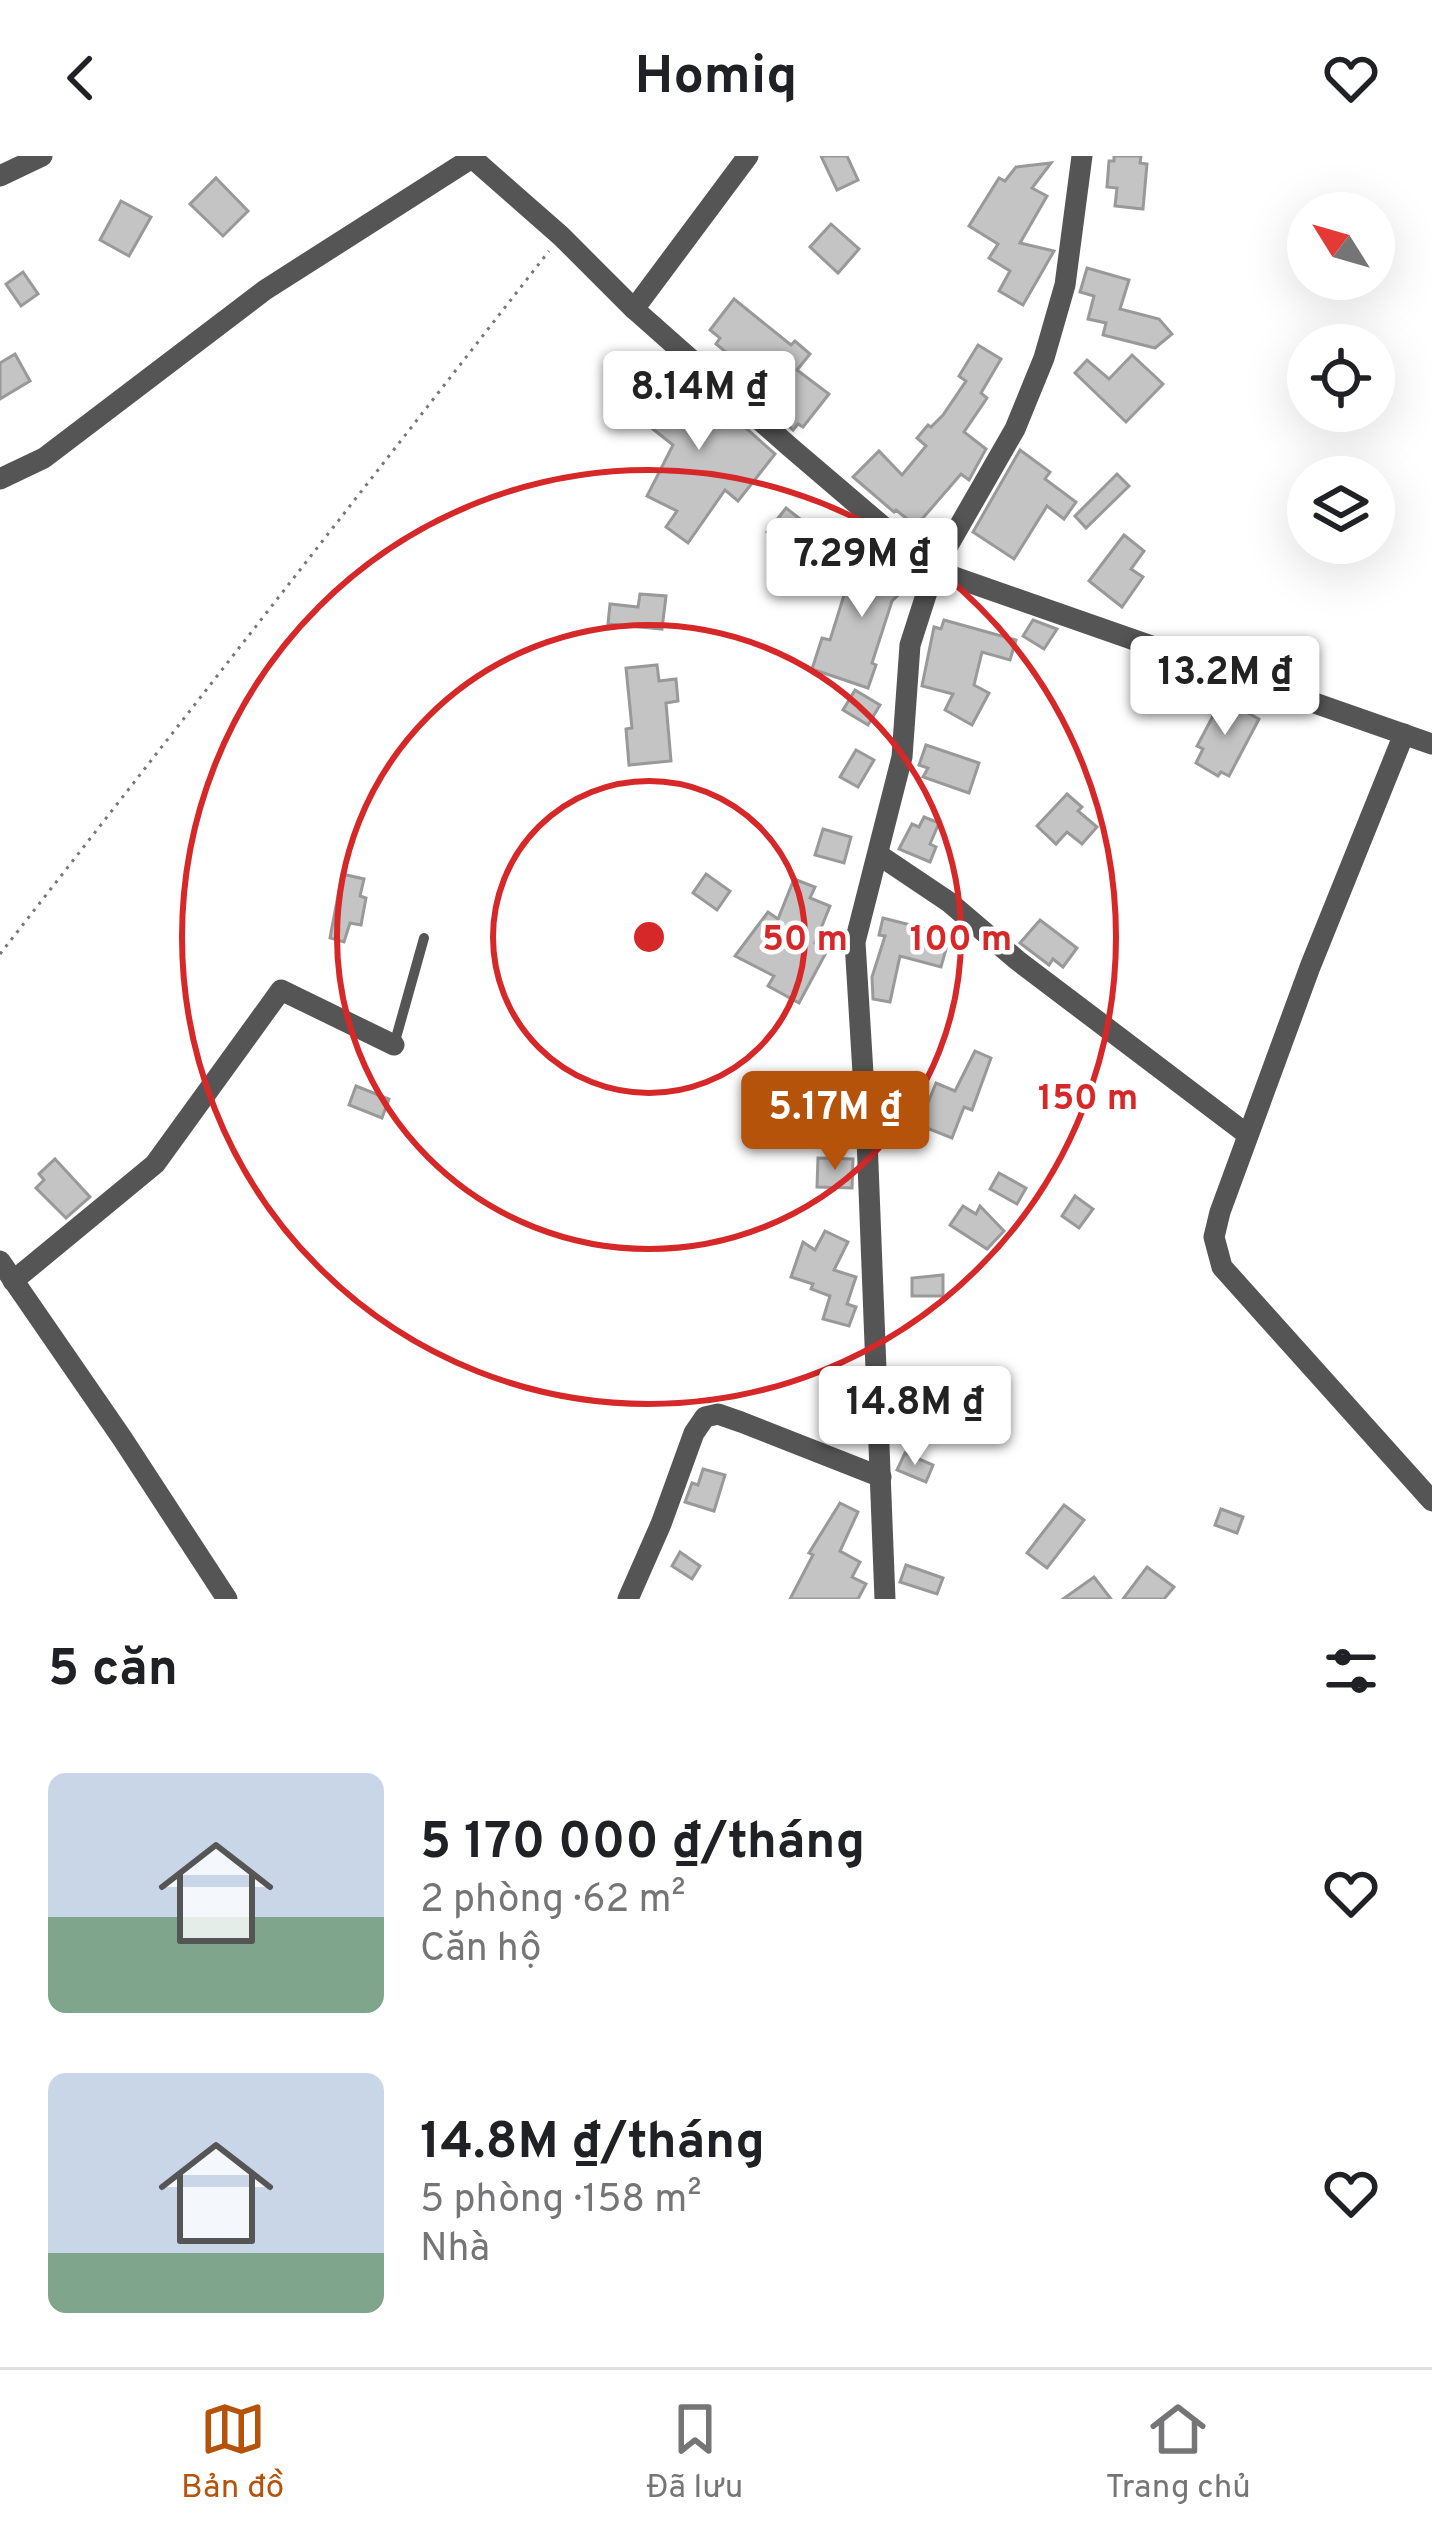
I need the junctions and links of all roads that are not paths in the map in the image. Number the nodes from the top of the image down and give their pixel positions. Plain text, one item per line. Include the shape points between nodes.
1 (42, 156) edge
2 (748, 156) edge
3 (1082, 156) edge
4 (471, 157) edge
5 (0, 176) edge
6 (634, 309) junction
7 (0, 479) edge
8 (934, 570) junction
9 (1404, 734) junction
10 (1432, 744) edge
11 (878, 855) junction
12 (424, 938) dead end
13 (394, 1045) joint
14 (1248, 1136) junction
15 (7, 1271) edge
16 (881, 1477) junction
17 (1432, 1502) edge
18 (227, 1599) edge
19 (628, 1599) edge
20 (885, 1599) edge

1 - 5 street
2 - 6 street
3 - 8 street via 1065,285 1044,358 1015,429
4 - 6 street
4 - 7 street via 265,290 44,458
6 - 8 street
8 - 9 street
8 - 11 street via 910,645 902,757
9 - 10 street
9 - 14 street
11 - 14 street via 950,902
11 - 16 street via 855,942
12 - 13 lane
13 - 15 street via 281,990 155,1164
14 - 17 street via 1214,1237 1222,1267
15 - 18 street
16 - 19 street via 718,1414 705,1417
16 - 20 street

